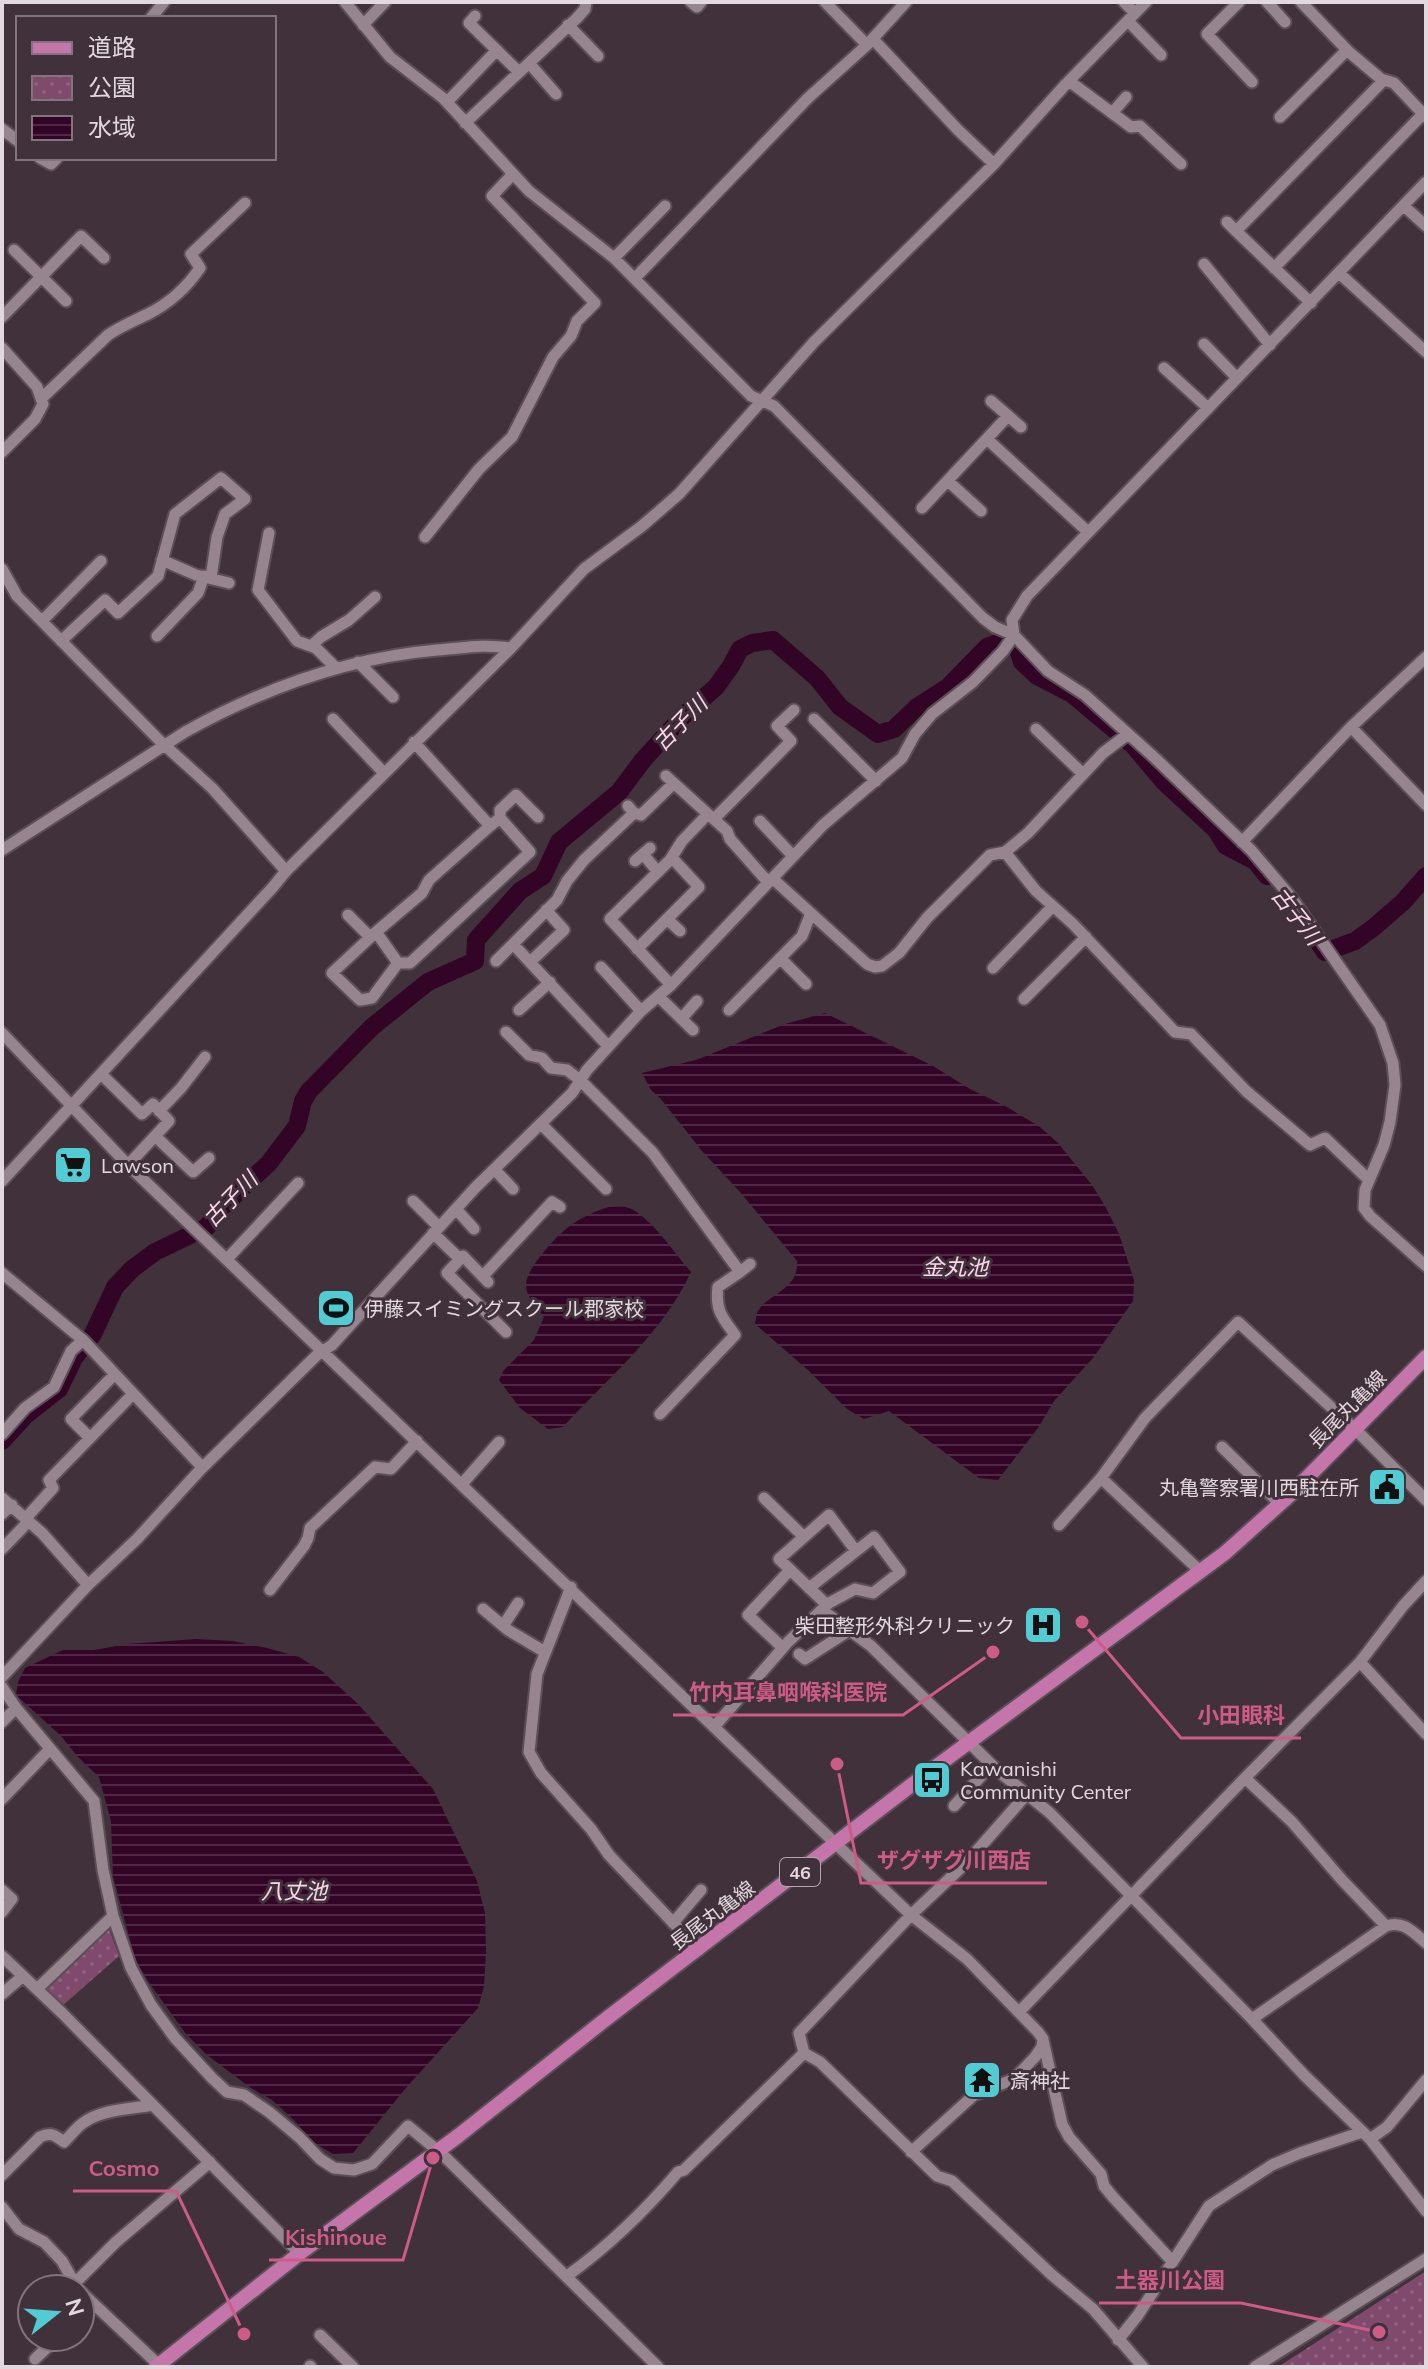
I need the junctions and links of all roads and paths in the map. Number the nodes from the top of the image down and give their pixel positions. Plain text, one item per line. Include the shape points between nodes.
1 (345, 2) edge
2 (385, 2) edge
3 (586, 2) edge
4 (691, 2) edge
5 (701, 2) edge
6 (825, 2) edge
7 (906, 2) edge
8 (1124, 2) edge
9 (1146, 2) edge
10 (1239, 2) edge
11 (1267, 2) edge
12 (1301, 2) edge
13 (475, 16) dead end
14 (1132, 17) junction
15 (1285, 22) dead end
16 (363, 25) junction
17 (568, 25) junction
18 (870, 42) junction
19 (497, 50) junction
20 (1347, 50) junction
21 (1161, 55) dead end
22 (598, 56) dead end
23 (529, 63) junction
24 (519, 72) junction
25 (1384, 80) junction
26 (1069, 81) junction
27 (1252, 82) dead end
28 (556, 94) dead end
29 (1126, 97) dead end
30 (447, 102) junction
31 (1113, 112) junction
32 (1425, 115) edge
33 (1280, 117) dead end
34 (465, 123) junction
35 (994, 164) junction
36 (1181, 164) dead end
37 (513, 174) junction
38 (1426, 182) edge
39 (245, 203) dead end
40 (665, 206) dead end
41 (1404, 206) junction
42 (1426, 226) edge
43 (14, 250) dead end
44 (104, 258) dead end
45 (614, 258) junction
46 (1204, 264) dead end
47 (1274, 268) junction
48 (1340, 274) junction
49 (42, 277) junction
50 (635, 278) junction
51 (66, 301) dead end
52 (1311, 303) junction
53 (2, 317) edge
54 (1204, 344) dead end
55 (1270, 345) junction
56 (2, 348) edge
57 (1426, 352) edge
58 (1164, 368) dead end
59 (1237, 378) junction
60 (42, 398) junction
61 (763, 401) junction
62 (991, 401) dead end
63 (1208, 408) junction
64 (1008, 416) junction
65 (1021, 427) dead end
66 (987, 439) junction
67 (2, 452) edge
68 (948, 481) junction
69 (922, 508) dead end
70 (981, 511) dead end
71 (1088, 532) junction
72 (269, 533) dead end
73 (425, 537) dead end
74 (162, 560) junction
75 (101, 561) dead end
76 (2, 569) edge
77 (208, 577) junction
78 (229, 583) dead end
79 (375, 597) dead end
80 (42, 621) junction
81 (157, 636) dead end
82 (1013, 637) junction
83 (61, 641) junction
84 (311, 646) junction
85 (511, 648) junction
86 (1426, 657) edge
87 (358, 662) junction
88 (336, 668) junction
89 (393, 697) dead end
90 (794, 710) dead end
91 (333, 719) dead end
92 (814, 719) dead end
93 (1351, 727) junction
94 (1036, 729) dead end
95 (1127, 734) junction
96 (414, 742) junction
97 (164, 745) junction
98 (384, 773) junction
99 (1083, 774) junction
100 (876, 781) junction
101 (1426, 805) edge
102 (708, 814) junction
103 (538, 817) dead end
104 (500, 818) junction
105 (760, 821) dead end
106 (490, 826) junction
107 (683, 830) dead end
108 (1242, 842) junction
109 (2, 850) edge
110 (1005, 852) junction
111 (643, 854) dead end
112 (793, 856) junction
113 (670, 860) junction
114 (286, 871) junction
115 (658, 872) junction
116 (770, 880) junction
117 (1053, 906) junction
118 (546, 910) junction
119 (811, 913) junction
120 (348, 915) dead end
121 (667, 919) junction
122 (680, 931) dead end
123 (373, 934) junction
124 (1086, 937) junction
125 (513, 944) junction
126 (637, 949) junction
127 (780, 958) junction
128 (496, 961) dead end
129 (530, 962) junction
130 (398, 963) junction
131 (600, 968) dead end
132 (993, 968) dead end
133 (550, 982) junction
134 (806, 984) dead end
135 (671, 985) junction
136 (658, 996) junction
137 (1024, 999) dead end
138 (697, 1001) dead end
139 (519, 1010) dead end
140 (729, 1010) dead end
141 (641, 1011) junction
142 (682, 1018) junction
143 (693, 1030) dead end
144 (506, 1032) dead end
145 (2, 1033) edge
146 (608, 1046) junction
147 (205, 1057) dead end
148 (101, 1074) junction
149 (580, 1080) junction
150 (72, 1105) junction
151 (159, 1111) junction
152 (541, 1124) junction
153 (155, 1136) junction
154 (209, 1158) dead end
155 (128, 1165) junction
156 (495, 1170) junction
157 (1369, 1180) junction
158 (2, 1181) edge
159 (298, 1183) dead end
160 (513, 1189) dead end
161 (606, 1189) dead end
162 (413, 1201) dead end
163 (560, 1207) dead end
164 (456, 1209) junction
165 (474, 1229) dead end
166 (436, 1230) junction
167 (227, 1259) junction
168 (460, 1259) junction
169 (750, 1264) dead end
170 (1426, 1266) edge
171 (740, 1272) junction
172 (2, 1273) edge
173 (506, 1332) dead end
174 (86, 1344) junction
175 (323, 1351) junction
176 (1426, 1357) edge
177 (114, 1375) junction
178 (132, 1395) junction
179 (660, 1414) dead end
180 (1356, 1430) junction
181 (2, 1434) edge
182 (90, 1438) junction
183 (417, 1441) junction
184 (499, 1442) dead end
185 (1222, 1447) dead end
186 (202, 1467) junction
187 (1101, 1478) junction
188 (462, 1484) junction
189 (764, 1498) dead end
190 (1426, 1500) edge
191 (7, 1501) edge
192 (1280, 1504) junction
193 (2, 1514) edge
194 (28, 1520) junction
195 (1059, 1525) dead end
196 (804, 1537) junction
197 (2, 1549) edge
198 (856, 1551) junction
199 (790, 1570) junction
200 (1200, 1571) junction
201 (1426, 1581) edge
202 (88, 1585) junction
203 (571, 1587) junction
204 (809, 1588) junction
205 (270, 1590) dead end
206 (518, 1603) dead end
207 (824, 1607) junction
208 (483, 1609) dead end
209 (503, 1626) junction
210 (850, 1630) junction
211 (783, 1648) junction
212 (545, 1652) junction
213 (799, 1654) dead end
214 (1360, 1662) junction
215 (2, 1677) edge
216 (2, 1687) edge
217 (16, 1708) junction
218 (2, 1722) edge
219 (714, 1727) junction
220 (1426, 1734) edge
221 (969, 1743) junction
222 (50, 1749) junction
223 (991, 1765) junction
224 (1245, 1778) junction
225 (1026, 1795) junction
226 (2, 1799) edge
227 (954, 1806) dead end
228 (836, 1844) junction
229 (2, 1890) edge
230 (701, 1890) dead end
231 (1131, 1896) junction
232 (2, 1912) edge
233 (911, 1915) junction
234 (113, 1916) junction
235 (673, 1923) junction
236 (1386, 1926) junction
237 (1426, 1943) edge
238 (699, 1950) junction
239 (2, 1956) edge
240 (23, 1976) junction
241 (37, 1989) junction
242 (2, 1994) edge
243 (1019, 2012) junction
244 (1252, 2019) junction
245 (1043, 2039) junction
246 (804, 2053) junction
247 (1426, 2080) edge
248 (153, 2105) junction
249 (1366, 2136) junction
250 (437, 2151) junction
251 (911, 2152) junction
252 (210, 2162) junction
253 (2, 2175) edge
254 (2, 2207) edge
255 (1426, 2211) edge
256 (300, 2254) junction
257 (1426, 2259) edge
258 (1172, 2261) junction
259 (69, 2273) edge
260 (90, 2273) edge
261 (567, 2276) junction
262 (96, 2306) edge
263 (320, 2335) dead end
264 (1118, 2340) junction
265 (41, 2353) edge
266 (35, 2359) dead end
267 (159, 2366) edge
268 (353, 2367) edge
269 (658, 2367) edge
270 (1143, 2367) edge
271 (1255, 2367) edge

1 - 16 street
2 - 16 street
3 - 17 street
4 - 5 street via 697,7
6 - 18 street
7 - 18 street
8 - 14 street
9 - 14 street
10 - 27 street via 1207,34
11 - 15 street
12 - 20 street
13 - 19 street via 469,23
14 - 21 street
14 - 26 street
16 - 30 street via 390,57
17 - 22 street
17 - 23 street
18 - 35 street
18 - 50 street via 808,98
19 - 24 street
19 - 30 street
20 - 25 street
20 - 33 street
23 - 24 street
23 - 28 street
24 - 34 street
25 - 32 street via 1394,83
25 - 47 street via 1231,226
26 - 31 street
26 - 35 street
29 - 31 street
30 - 34 street
31 - 36 street via 1131,127 1140,126
32 - 47 street
34 - 37 street
35 - 61 street via 814,342
37 - 45 street
37 - 73 street via 492,196 595,303 553,357 512,437
38 - 41 street
39 - 60 street via 191,254 200,268 177,294 108,335
40 - 45 street
41 - 42 street
41 - 48 street
43 - 49 street
44 - 49 street via 81,236
45 - 50 street
46 - 55 street
47 - 52 street
48 - 52 street
48 - 57 street
49 - 51 street
49 - 53 street
50 - 61 street via 734,380
52 - 55 street
54 - 59 street
55 - 59 street
56 - 60 street
58 - 63 street
59 - 63 street
60 - 67 street via 38,415
61 - 82 street via 774,406 983,618
61 - 85 street via 679,494 584,569
62 - 64 street
63 - 71 street
64 - 65 street
64 - 66 street
66 - 68 street
66 - 71 street
68 - 69 street
68 - 70 street
71 - 82 street via 1027,596 1012,620
72 - 84 street via 258,590 297,641
74 - 77 street
74 - 77 street via 175,514 221,478 245,499 225,514
74 - 83 street via 158,576 118,613 105,600
75 - 80 street
76 - 80 street via 17,596
77 - 78 street
77 - 81 street
79 - 84 street
80 - 83 street
82 - 95 street
82 - 100 street via 973,682 932,714 902,758
83 - 97 street
84 - 88 street
85 - 87 street via 487,645
85 - 96 street
86 - 93 street
87 - 88 street
87 - 89 street
88 - 97 street via 238,704
90 - 102 street via 777,726 791,741
91 - 98 street
92 - 100 street
93 - 101 street
93 - 108 street
94 - 99 street
95 - 99 street
95 - 108 street
96 - 98 street
96 - 106 street
97 - 109 street
97 - 114 street via 212,788
98 - 114 street
99 - 110 street
100 - 112 street
102 - 107 street
102 - 113 street
102 - 116 street
102 - 118 street via 670,779 641,815 631,810
103 - 104 street via 516,795 500,810
104 - 106 street
104 - 130 street via 530,852 410,963
105 - 112 street
106 - 123 street
108 - 157 street via 1291,897 1388,1044 1395,1085 1390,1122
110 - 117 street
110 - 119 street via 990,855 882,966 867,964
111 - 115 street
112 - 116 street
113 - 115 street
113 - 121 street via 699,887
114 - 148 street
115 - 126 street via 610,919
116 - 119 street
116 - 135 street
117 - 124 street
117 - 132 street
118 - 125 street
118 - 129 street via 564,930
119 - 127 street via 802,936
120 - 123 street
121 - 122 street
121 - 126 street
123 - 130 street
123 - 130 street via 332,973 360,1000 372,998
124 - 137 street
124 - 157 street via 1175,1032 1191,1034 1246,1091 1310,1145 1325,1138
125 - 128 street
125 - 129 street
126 - 135 street
127 - 134 street
127 - 140 street
129 - 133 street
131 - 141 street
133 - 139 street
133 - 146 street
135 - 136 street
136 - 141 street
136 - 142 street
138 - 142 street
141 - 146 street
142 - 143 street
144 - 149 street via 529,1055
145 - 150 street
146 - 149 street
147 - 151 street
148 - 150 street
148 - 151 street via 142,1114 153,1104
149 - 152 street
149 - 171 street via 653,1153
150 - 155 street
150 - 158 street
151 - 153 street via 169,1121
152 - 156 street
152 - 161 street
153 - 154 street via 193,1172
153 - 155 street
155 - 167 street
156 - 160 street
156 - 164 street
157 - 170 street via 1364,1208
159 - 167 street
162 - 166 street
163 - 168 street via 552,1202 486,1279 463,1256
164 - 165 street
164 - 166 street
166 - 168 street
166 - 175 street
167 - 175 street
168 - 173 street via 447,1273
169 - 171 street
171 - 179 street via 718,1287 716,1303 735,1335
172 - 174 street
174 - 177 street
174 - 181 street via 71,1351 54,1387
175 - 183 street
175 - 186 street
176 - 180 main road, 長尾丸亀線 / 46
177 - 178 street
177 - 182 street via 71,1419
178 - 182 street
178 - 186 street
180 - 187 street via 1238,1322 1145,1418
180 - 190 street
180 - 192 main road, 長尾丸亀線 / 46
182 - 194 street via 49,1480 53,1488
183 - 188 street
183 - 205 street via 391,1469 375,1467 310,1528 304,1546
184 - 188 street
185 - 192 street
186 - 202 street
187 - 195 street
187 - 200 street
188 - 203 street
189 - 196 street
191 - 193 street
191 - 194 street
192 - 200 main road, 長尾丸亀線 / 46
194 - 197 street
194 - 202 street
196 - 198 street via 829,1515
196 - 199 street via 779,1559
198 - 204 street
198 - 207 street via 874,1537 900,1572 873,1593 855,1589
199 - 204 street
199 - 211 street via 748,1615
200 - 221 main road, 長尾丸亀線 / 46
201 - 214 street
202 - 215 street
203 - 212 street
203 - 219 street
204 - 207 street
206 - 209 street
207 - 210 street
207 - 211 street
208 - 209 street
209 - 212 street
210 - 213 street via 805,1659
210 - 221 street
211 - 219 street
212 - 235 street via 535,1688 529,1744 533,1761
214 - 220 street
214 - 224 street
216 - 217 street
217 - 218 street
217 - 222 street
219 - 228 street
221 - 223 street
221 - 228 main road, 長尾丸亀線 / 46
222 - 226 street
222 - 234 street via 94,1801
223 - 225 street
223 - 227 street
224 - 231 street
224 - 236 street
225 - 231 street
225 - 233 street
228 - 233 street
228 - 238 main road, 長尾丸亀線 / 46
229 - 232 street via 12,1899
230 - 235 street
231 - 243 street
231 - 244 street
233 - 243 street via 967,1959
233 - 246 street via 799,2033
234 - 241 street
234 - 250 street via 151,2005 227,2092 244,2095 269,2112 334,2168 354,2170 372,2164 408,2126
235 - 238 street
236 - 237 street via 1408,1927
236 - 244 street
238 - 250 main road, 長尾丸亀線 / 46
239 - 240 street
240 - 241 street
240 - 242 street
241 - 248 street
243 - 245 street
244 - 249 street
245 - 251 street via 1035,2057 1014,2079 974,2095
245 - 258 street via 1069,2137 1113,2197
246 - 251 street via 820,2062
246 - 261 street via 678,2172 641,2215
247 - 249 street via 1387,2127
248 - 252 street
248 - 253 street via 91,2119 64,2142 48,2133
249 - 255 street
249 - 258 street via 1272,2165 1209,2206
250 - 256 main road, 長尾丸亀線 / 46
250 - 261 street
251 - 264 street via 937,2176 952,2181 1093,2309
252 - 256 street
252 - 260 street via 116,2242
254 - 259 street via 19,2229 44,2242
256 - 267 main road, 長尾丸亀線 / 46
257 - 271 street
258 - 264 street
261 - 269 street
262 - 267 street
263 - 268 street
264 - 270 street
265 - 266 street

